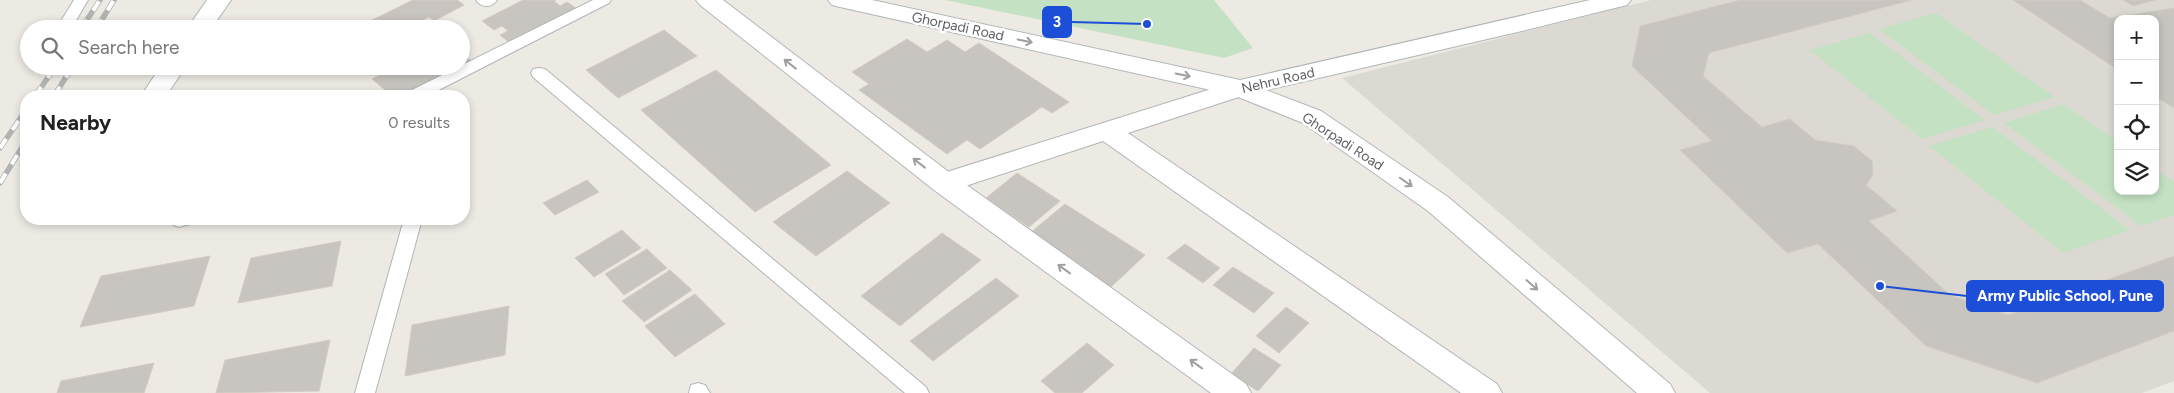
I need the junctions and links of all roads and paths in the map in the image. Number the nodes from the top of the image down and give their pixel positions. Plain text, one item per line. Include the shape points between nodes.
1 (81, 0) edge
2 (219, 0) edge
3 (483, 0) edge
4 (490, 0) edge
5 (602, 0) edge
6 (708, 0) edge
7 (840, 0) edge
8 (1619, 0) edge
9 (69, 20) edge
10 (205, 20) edge
11 (470, 67) edge
12 (540, 73) dead end
13 (168, 75) edge
14 (455, 75) edge
15 (1240, 88) junction
16 (157, 90) edge
17 (426, 90) edge
18 (1107, 131) junction
19 (944, 183) junction
20 (411, 225) edge
21 (365, 393) edge
22 (919, 393) edge
23 (1235, 393) edge
24 (1486, 393) edge
25 (1659, 393) edge

1 - 9 lane
2 - 10 main road
3 - 4 lane
5 - 11 lane
19 -> 6 main road
7 -> 15 main road, Ghorpadi Road
8 - 15 main road, Nehru Road
12 - 22 lane
13 - 16 main road
14 - 17 lane
15 - 18 main road, Nehru Road
15 -> 25 main road, Ghorpadi Road via 1312,117 1438,204
18 - 19 main road, Nehru Road
18 - 24 main road
23 -> 19 main road
20 - 21 lane

